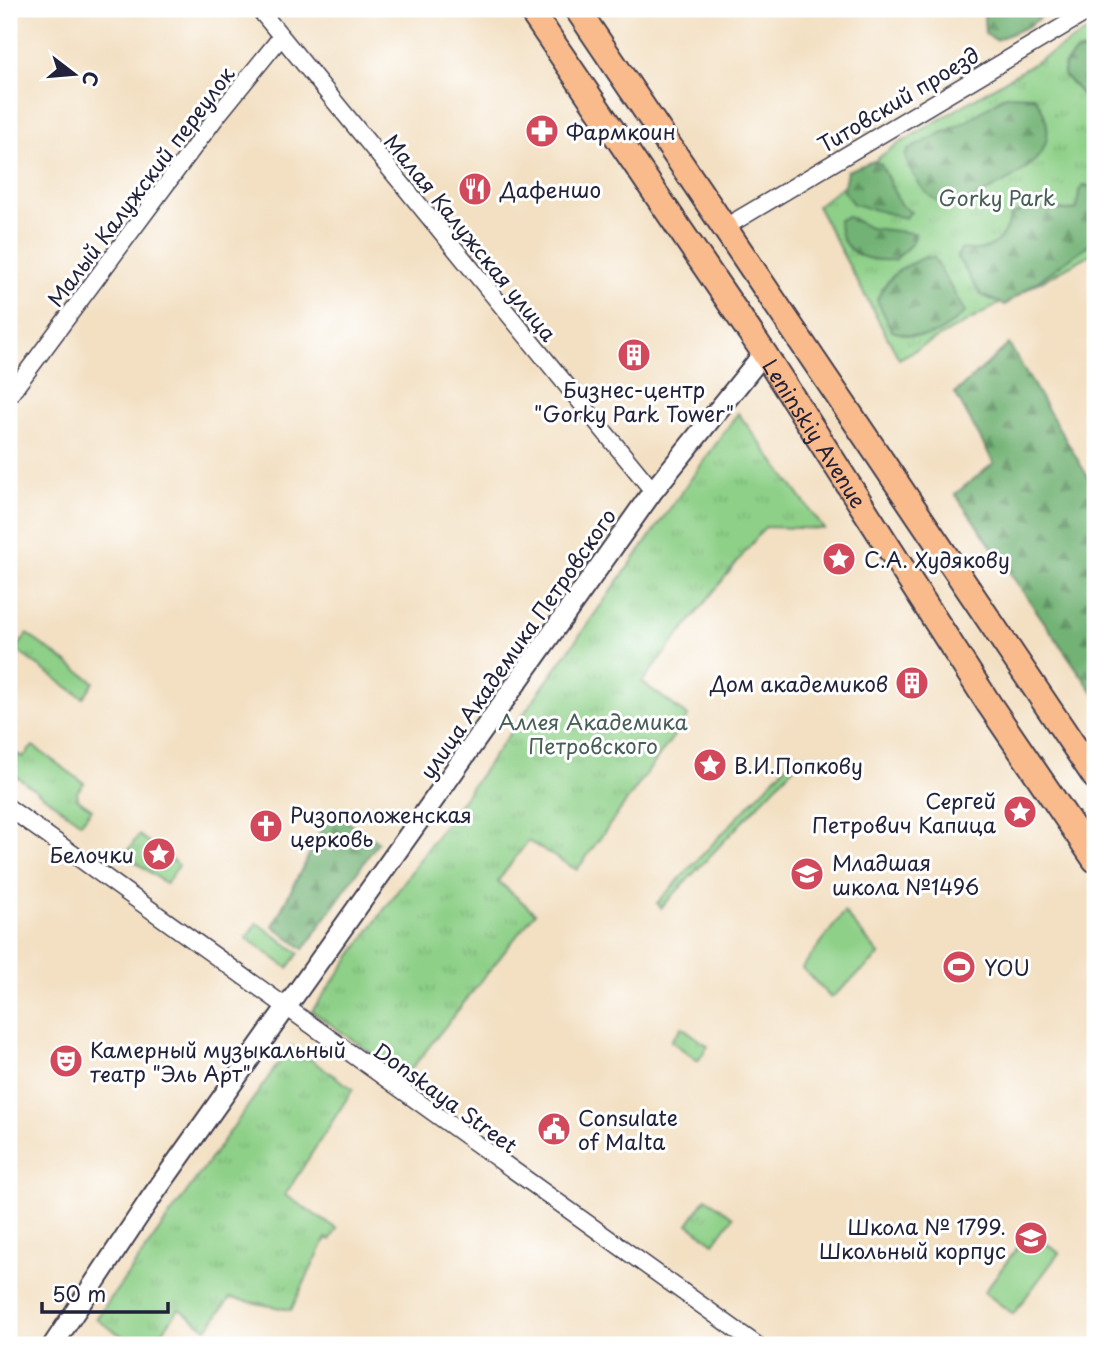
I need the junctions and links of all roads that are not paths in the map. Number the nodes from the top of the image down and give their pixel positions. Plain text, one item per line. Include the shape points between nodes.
1 (259, 9) edge
2 (530, 9) edge
3 (577, 9) edge
4 (1092, 9) edge
5 (281, 37) junction
6 (727, 226) junction
7 (764, 353) junction
8 (9, 397) edge
9 (653, 491) junction
10 (1095, 777) edge
11 (9, 808) edge
12 (1095, 860) edge
13 (285, 1008) junction
14 (52, 1345) edge
15 (757, 1345) edge

1 - 5 street, Малая Калужская улица
2 - 7 main road, Leninskiy Avenue
3 - 6 main road, Leninskiy Avenue
4 - 6 street, Титовский проезд
5 - 8 street, Малый Калужский переулок
5 - 9 street, Малая Калужская улица
6 - 10 main road, Leninskiy Avenue
7 - 9 street, улица Академика Петровского
7 - 12 main road, Leninskiy Avenue
9 - 13 street, улица Академика Петровского
11 - 13 street, Donskaya Street
13 - 14 street, улица Академика Петровского
13 - 15 street, Donskaya Street

